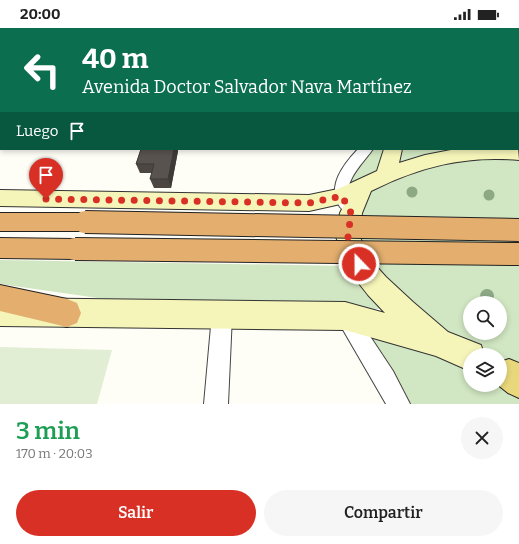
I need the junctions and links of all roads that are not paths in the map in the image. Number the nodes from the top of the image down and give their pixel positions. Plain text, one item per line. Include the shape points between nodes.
1 (365, 150) edge
2 (393, 150) edge
3 (513, 152) edge
4 (386, 174) junction
5 (0, 198) edge
6 (347, 204) junction
7 (0, 222) edge
8 (519, 230) edge
9 (0, 248) edge
10 (519, 254) edge
11 (0, 298) edge
12 (0, 312) edge
13 (67, 313) junction
14 (222, 315) junction
15 (345, 316) junction
16 (438, 342) junction
17 (463, 353) edge
18 (216, 404) edge
19 (398, 404) edge

1 - 6 street via 344,181
2 - 4 main road
3 - 4 main road via 463,154 422,161
4 - 6 main road via 363,186
5 - 6 main road
6 - 16 main road via 348,237 359,264 403,312
7 - 8 highway, bridge
9 - 10 highway, bridge
11 - 13 highway
12 - 13 main road
13 - 14 main road
14 - 15 main road
14 - 18 street
15 - 16 main road
15 - 19 street
16 - 17 main road

